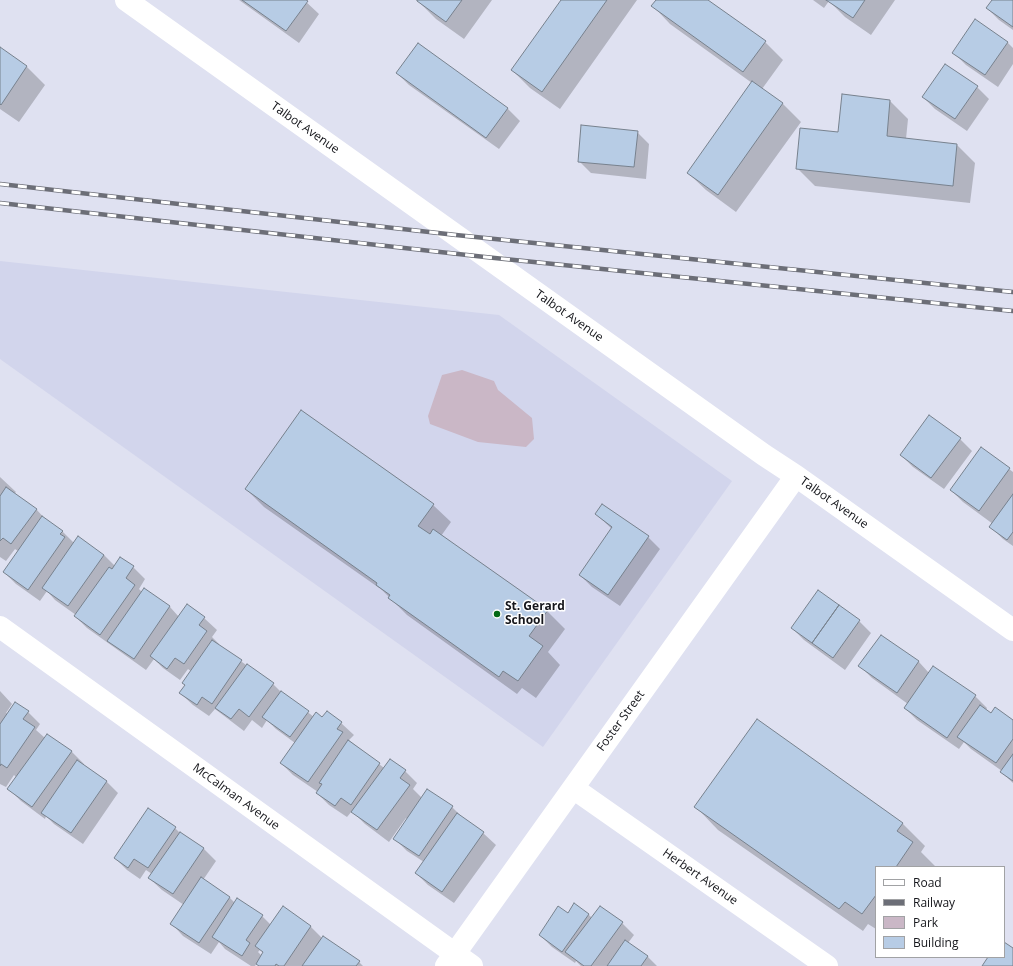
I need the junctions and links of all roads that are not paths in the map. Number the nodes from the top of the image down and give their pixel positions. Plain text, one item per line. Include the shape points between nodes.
1 (126, 0) edge
2 (796, 476) junction
3 (0, 627) edge
4 (1013, 630) edge
5 (573, 788) junction
6 (450, 960) edge
7 (472, 966) edge
8 (827, 966) edge

1 - 2 street, Talbot Avenue
2 - 4 street, Talbot Avenue
2 - 5 street, Foster Street
3 - 6 street, McCalman Avenue
5 - 6 street, Foster Street
5 - 8 street, Herbert Avenue
6 - 7 street, McCalman Avenue

